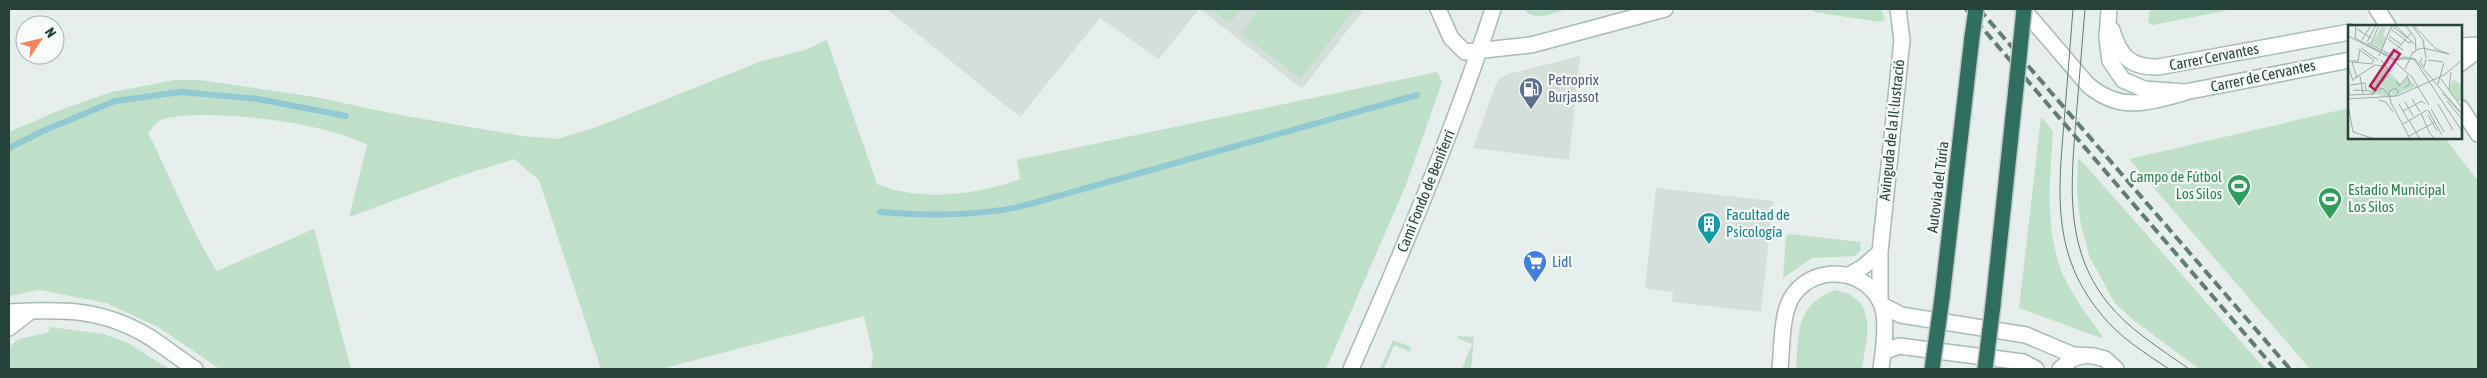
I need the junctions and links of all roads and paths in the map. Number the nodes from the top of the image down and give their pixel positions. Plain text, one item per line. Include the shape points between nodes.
1 (1438, 9) edge
2 (1493, 9) edge
3 (1665, 9) edge
4 (1898, 9) edge
5 (1976, 9) edge
6 (2024, 9) edge
7 (2109, 13) edge
8 (2348, 32) edge
9 (2478, 45) edge
10 (2462, 46) edge
11 (2478, 50) edge
12 (1479, 51) junction
13 (2347, 59) edge
14 (2462, 62) edge
15 (2185, 92) junction
16 (2462, 110) edge
17 (2462, 115) edge
18 (2477, 132) edge
19 (1880, 252) junction
20 (1849, 274) junction
21 (1881, 303) junction
22 (31, 311) junction
23 (9, 312) edge
24 (9, 328) edge
25 (1883, 352) junction
26 (2082, 356) junction
27 (195, 369) edge
28 (1351, 369) edge
29 (1780, 369) edge
30 (1881, 369) edge
31 (1932, 369) edge
32 (1985, 369) edge
33 (2036, 369) edge
34 (2060, 369) edge
35 (2116, 369) edge

1 - 12 street via 1451,38 1465,52
2 - 12 street, Camí Fondo de Beniferri
3 - 12 street via 1531,45
4 - 19 street, Avinguda de la Il·lustració via 1902,40
5 - 31 highway, Autovia del Túria, bridge
6 - 15 street via 2099,94 2124,103 2146,102
6 - 32 highway, bridge
7 - 8 street, Carrer Cervantes via 2117,47 2130,62 2144,68
7 - 15 street via 2110,61 2123,80 2144,90
9 - 10 street
11 - 14 street
12 - 28 street, Camí Fondo de Beniferri via 1417,218
13 - 15 street, Carrer de Cervantes
16 - 18 street
17 - 18 street
19 - 20 street via 1864,268
19 - 21 street, Avinguda de la Il·lustració
20 - 21 street via 1870,287
20 - 29 street via 1827,274 1816,278 1793,296 1787,309
21 - 25 street, Avinguda de la Il·lustració via 1884,315
21 - 26 street via 1901,315 2026,335 2064,352
22 - 23 street
22 - 24 street
22 - 27 street via 77,311 113,320 150,338
25 - 30 street, Avinguda de la Il·lustració
25 - 33 street via 1899,346 2023,362
26 - 34 street via 2072,359
26 - 35 street via 2105,359

